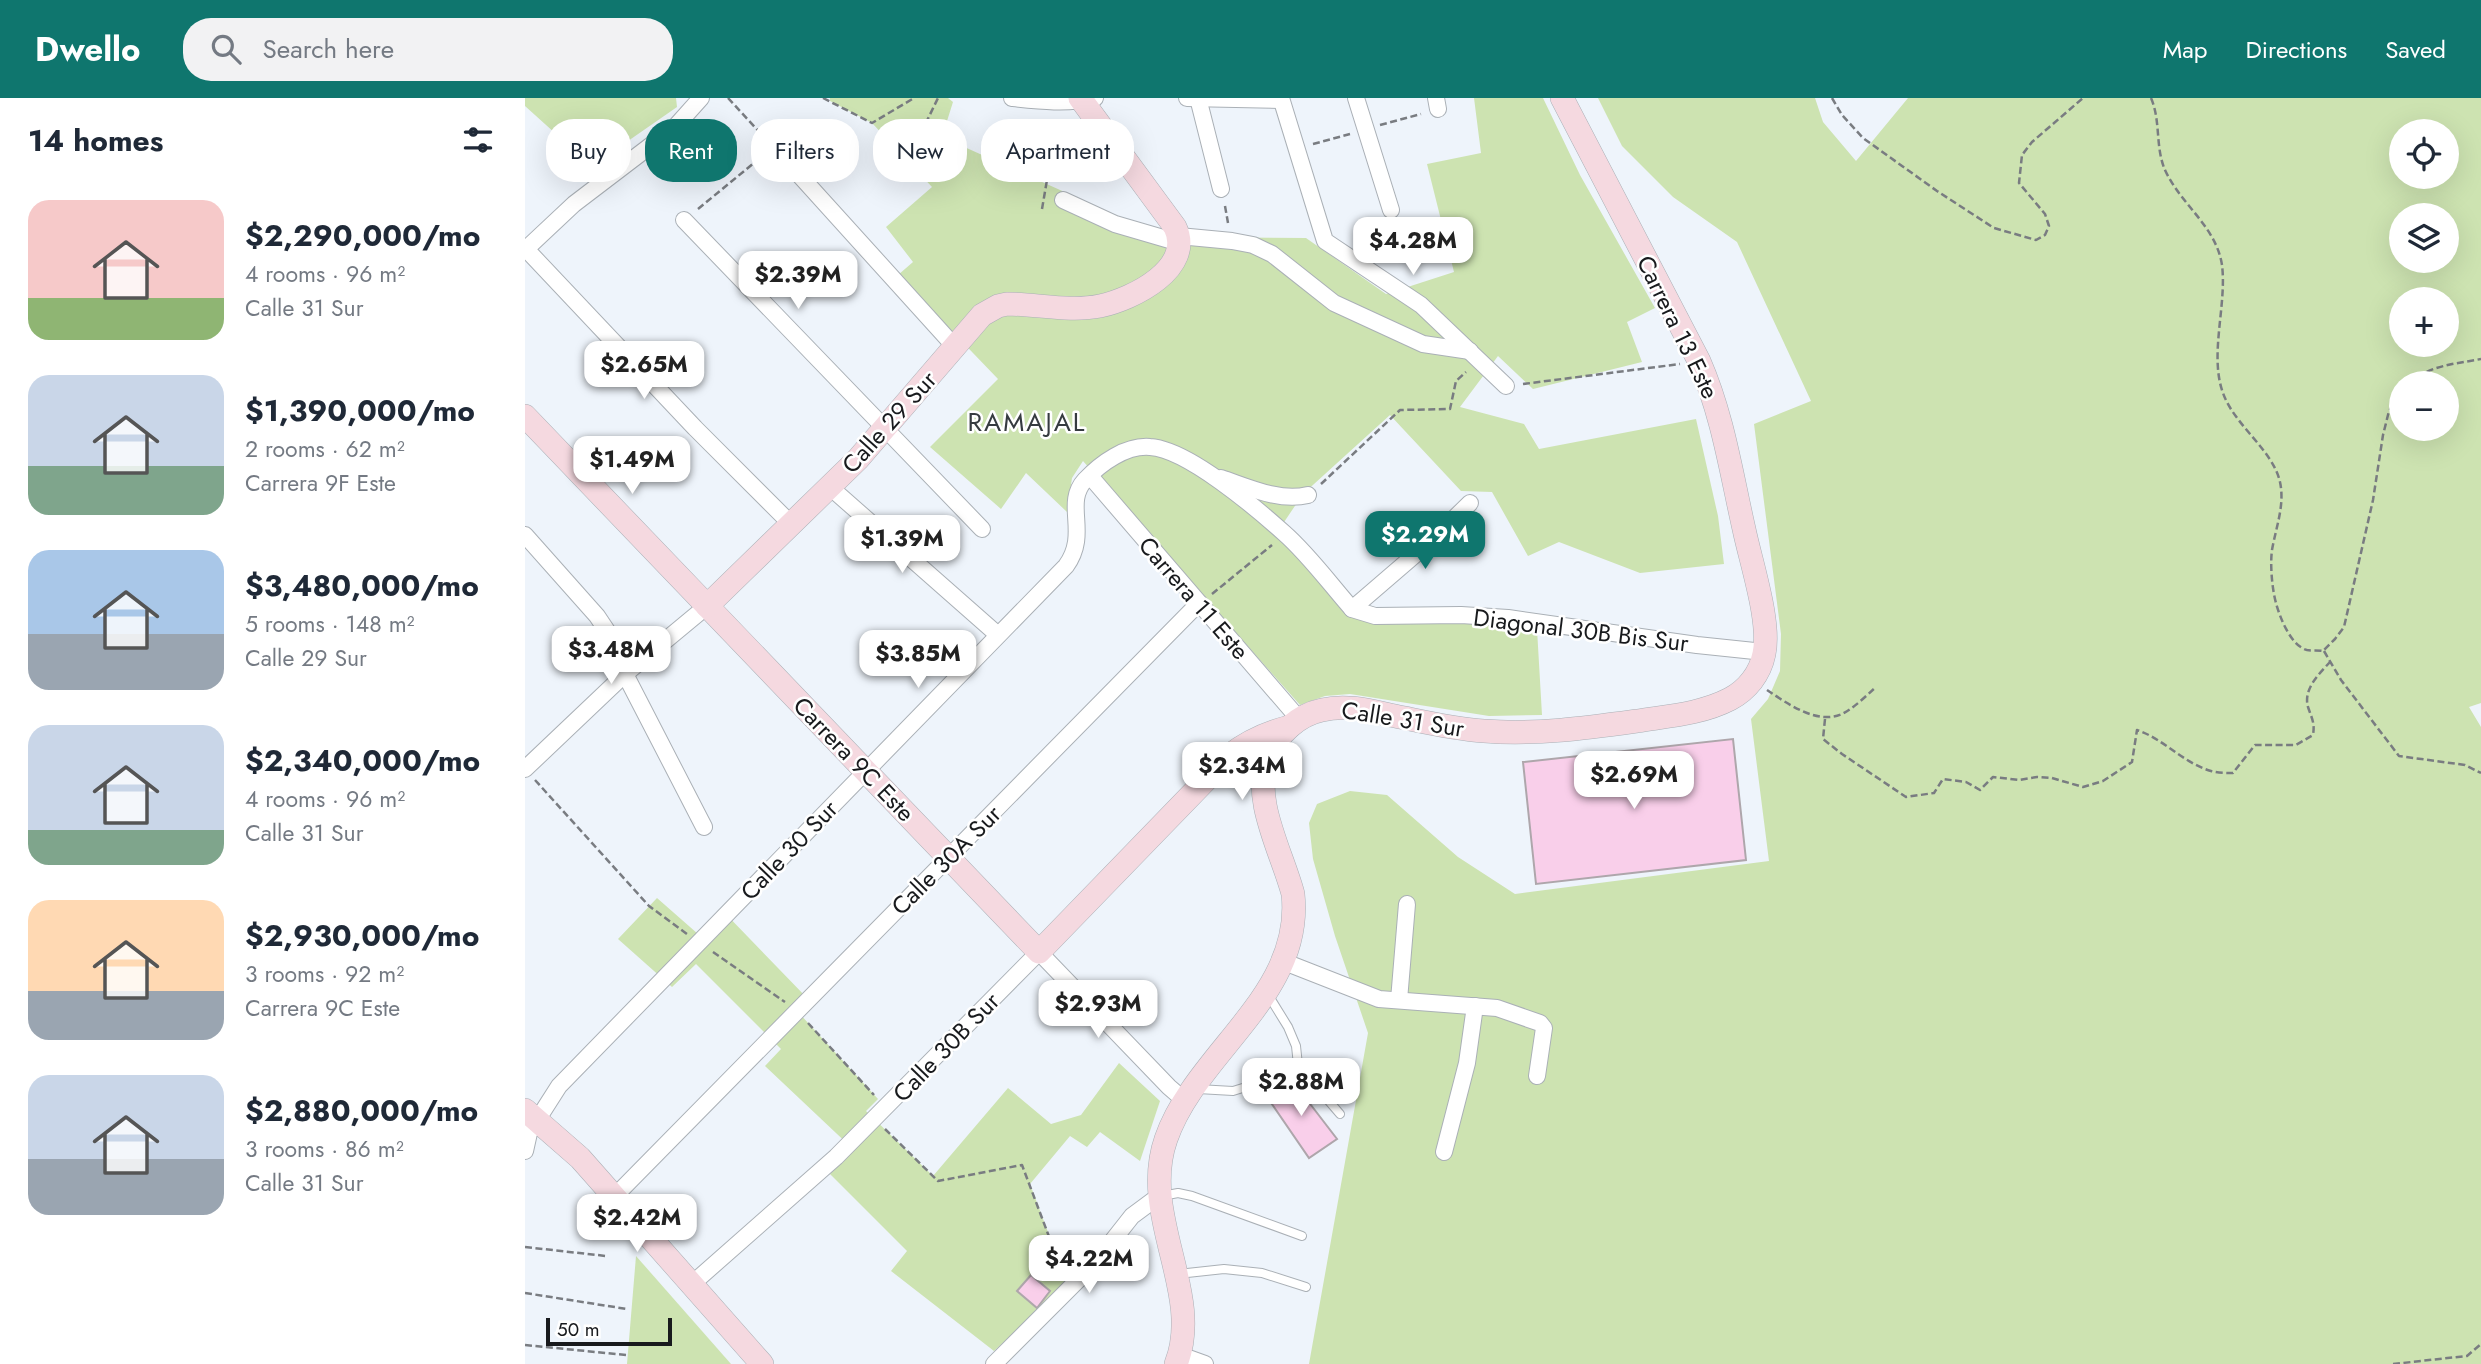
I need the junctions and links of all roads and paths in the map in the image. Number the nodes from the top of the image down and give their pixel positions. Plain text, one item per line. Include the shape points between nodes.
1 (701, 98) edge
2 (728, 98) edge
3 (823, 98) edge
4 (915, 98) edge
5 (938, 98) edge
6 (1012, 98) edge
7 (1194, 98) edge
8 (1356, 98) edge
9 (1562, 98) edge
10 (1832, 98) edge
11 (2083, 98) edge
12 (2151, 98) edge
13 (1281, 99) edge
14 (1079, 100) edge
15 (928, 119) edge
16 (751, 122) edge
17 (751, 166) edge
18 (806, 182) edge
19 (1221, 189) joint
20 (1063, 200) dead end
21 (1042, 209) dead end
22 (1391, 210) dead end
23 (684, 220) joint
24 (1180, 240) junction
25 (1232, 241) junction
26 (526, 249) edge
27 (955, 347) junction
28 (1475, 356) junction
29 (2481, 359) edge
30 (1699, 361) junction
31 (2428, 371) edge
32 (1506, 386) joint
33 (2389, 411) edge
34 (525, 416) edge
35 (885, 428) junction
36 (1212, 475) junction
37 (1090, 476) junction
38 (830, 487) junction
39 (1308, 495) joint
40 (1470, 503) dead end
41 (791, 524) junction
42 (982, 529) dead end
43 (1285, 534) junction
44 (525, 535) edge
45 (1199, 603) junction
46 (707, 606) junction
47 (1352, 608) junction
48 (998, 635) junction
49 (2323, 651) junction
50 (1764, 652) junction
51 (2330, 662) junction
52 (625, 674) junction
53 (1753, 680) junction
54 (1876, 687) dead end
55 (1825, 719) junction
56 (1294, 723) junction
57 (525, 769) edge
58 (865, 771) junction
59 (2481, 773) edge
60 (704, 827) dead end
61 (949, 858) junction
62 (1407, 904) dead end
63 (1039, 952) junction
64 (1282, 961) junction
65 (1267, 992) junction
66 (1399, 1000) junction
67 (1475, 1006) junction
68 (1298, 1065) junction
69 (1537, 1076) dead end
70 (1188, 1094) junction
71 (531, 1114) edge
72 (1340, 1114) dead end
73 (875, 1119) junction
74 (525, 1151) edge
75 (1444, 1152) dead end
76 (615, 1196) junction
77 (1159, 1196) junction
78 (1303, 1236) dead end
79 (525, 1247) edge
80 (606, 1256) dead end
81 (1175, 1274) junction
82 (692, 1284) junction
83 (1307, 1287) dead end
84 (1069, 1289) junction
85 (525, 1293) edge
86 (627, 1309) dead end
87 (2481, 1344) edge
88 (525, 1345) edge
89 (626, 1355) dead end
90 (1178, 1359) edge
91 (762, 1364) edge
92 (994, 1364) edge
93 (1205, 1364) edge
94 (2393, 1364) edge

1 - 26 street via 675,127 574,204
2 - 16 path
3 - 4 path via 872,123
5 - 15 path
6 - 14 street
7 - 13 street
7 - 19 street
8 - 22 street
9 - 30 street, Carrera 13 Este
10 - 11 path via 1863,138 1937,191 1994,228 2036,240 2049,226 2045,214 2019,183 2022,155
12 - 49 path via 2165,171 2214,237 2222,266 2219,363 2223,392 2279,479 2283,502 2271,554 2276,603 2295,642 2306,650
13 - 28 street via 1325,241 1422,305
14 - 21 path
14 - 24 street via 1170,219
17 - 23 path
18 - 27 street
19 - 25 path
20 - 24 street via 1115,224
23 - 35 street
24 - 25 street
24 - 27 street, Calle 29 Sur via 1176,261 1166,273 1119,300 1080,307 997,306 982,315
25 - 28 street via 1272,254 1334,303 1423,344
26 - 41 street
27 - 35 street, Calle 29 Sur
28 - 32 street
28 - 39 path via 1456,381 1450,409 1400,410
29 - 31 path
30 - 32 path
30 - 50 street, Carrera 13 Este via 1724,428 1764,622
33 - 49 path via 2344,626
34 - 46 street, Carrera 9C Este
35 - 38 street, Calle 29 Sur
35 - 42 street
36 - 37 street via 1182,457 1146,447 1125,451
36 - 39 street via 1294,499
36 - 43 street
37 - 45 street, Carrera 11 Este
37 - 48 street, Calle 30 Sur via 1076,498 1079,532 1073,557
38 - 41 street, Calle 29 Sur
38 - 48 street
40 - 47 street
41 - 46 street, Calle 29 Sur
43 - 45 path
43 - 47 street
44 - 52 street via 597,616
45 - 56 street, Carrera 11 Este
45 - 61 street, Calle 30A Sur
46 - 52 street, Calle 29 Sur
46 - 58 street, Carrera 9C Este
47 - 50 street, Diagonal 30B Bis Sur via 1375,616 1508,618
48 - 58 street, Calle 30 Sur
49 - 51 path
50 - 53 street
51 - 55 path via 2312,682 2307,704 2315,722 2313,735 2296,745 2255,745 2233,773 2212,772 2189,762 2153,735 2137,730 2132,762 2083,786 2052,778 1993,777 1980,789 1943,779 1934,793 1906,797 1823,738
51 - 59 path via 2399,756 2465,765
52 - 57 street, Calle 29 Sur
52 - 60 street
53 - 55 path via 1787,704
53 - 56 street, Calle 31 Sur via 1730,698 1698,711 1551,731 1460,728 1348,707 1322,710
54 - 55 path via 1843,713
56 - 63 street, Calle 30B Sur via 1263,734 1229,756
56 - 64 street via 1268,757 1262,781 1295,910
58 - 61 street, Carrera 9C Este
58 - 71 street, Calle 30 Sur
61 - 63 street, Carrera 9C Este
61 - 76 street, Calle 30A Sur
62 - 66 street
63 - 70 street, Carrera 9C Este via 1169,1087
63 - 73 street, Calle 30B Sur
64 - 65 street
64 - 66 street via 1379,999
65 - 68 lane via 1296,1045
65 - 70 street
66 - 67 street
67 - 69 street via 1497,1008 1540,1023 1544,1028
67 - 75 street via 1467,1063
68 - 70 lane via 1233,1091
68 - 72 lane
70 - 77 street via 1163,1148
71 - 74 street, Calle 30 Sur
71 - 76 street
73 - 82 street, Calle 30B Sur
73 - 84 path via 938,1181 1022,1165
76 - 82 street
77 - 78 lane via 1192,1196
77 - 81 street
77 - 84 street via 1132,1216
79 - 80 path
81 - 83 lane via 1224,1269 1262,1273
81 - 90 street via 1184,1314
82 - 91 street
84 - 92 street
85 - 86 path
87 - 94 path via 2467,1356
88 - 89 path
90 - 93 street

